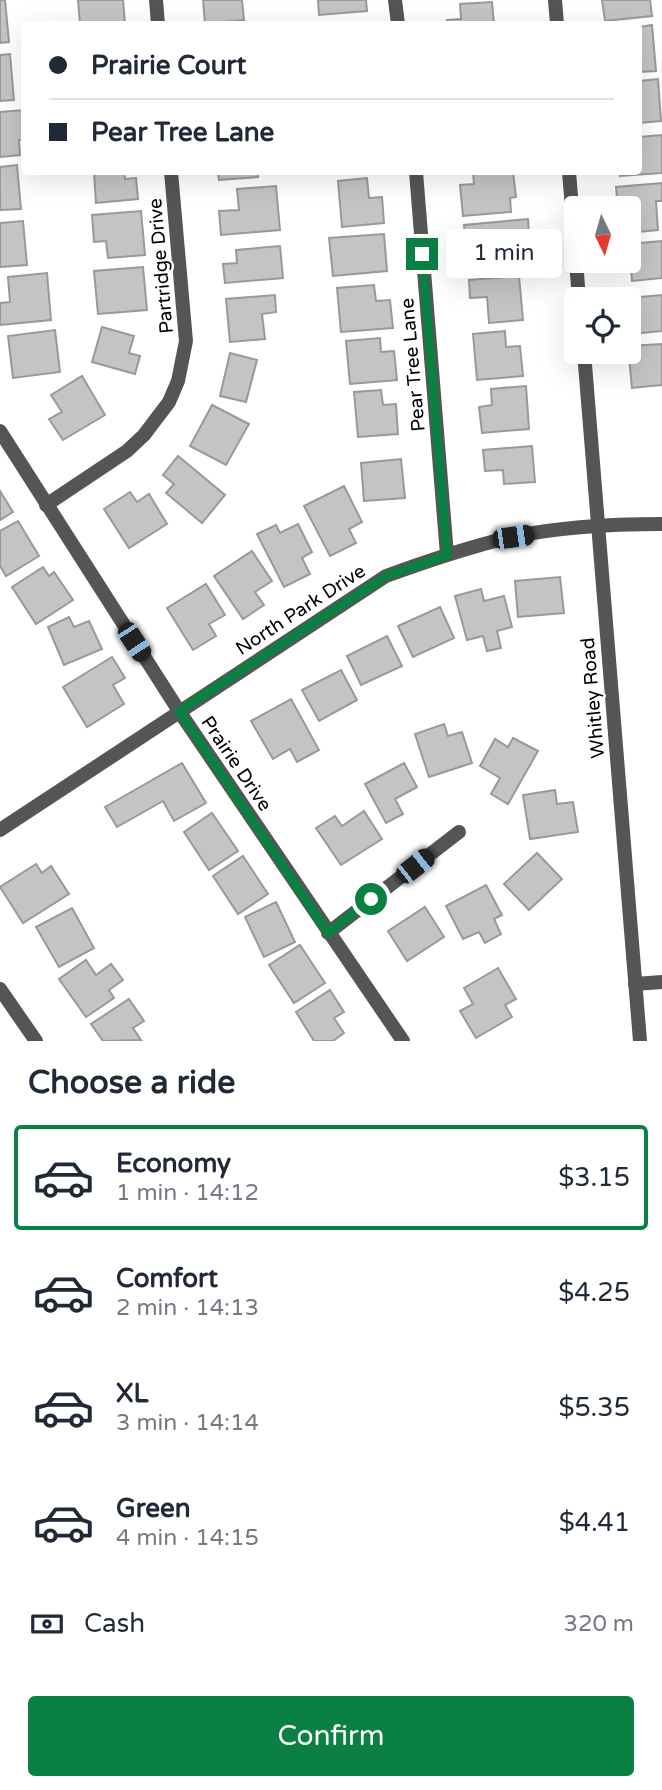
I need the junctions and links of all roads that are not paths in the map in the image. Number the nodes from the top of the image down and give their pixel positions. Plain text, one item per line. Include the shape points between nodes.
1 (156, 0) edge
2 (395, 0) edge
3 (555, 0) edge
4 (159, 21) edge
5 (398, 21) edge
6 (557, 21) edge
7 (171, 175) edge
8 (416, 175) edge
9 (569, 175) edge
10 (571, 196) edge
11 (585, 364) edge
12 (0, 431) edge
13 (46, 505) junction
14 (662, 524) edge
15 (598, 527) junction
16 (447, 555) junction
17 (179, 711) junction
18 (0, 830) edge
19 (459, 832) dead end
20 (328, 933) junction
21 (662, 982) edge
22 (635, 984) junction
23 (0, 989) edge
24 (36, 1041) edge
25 (403, 1041) edge
26 (640, 1041) edge

1 - 4 street
2 - 5 street
3 - 6 street
7 - 13 street, Partridge Drive via 186,341 178,381 145,435
8 - 16 street, Pear Tree Lane
9 - 10 street
11 - 15 street, Whitley Road
12 - 13 street, Prairie Drive
13 - 17 street, Prairie Drive
14 - 15 street, North Park Drive
15 - 16 street, North Park Drive via 513,537
15 - 22 street, Whitley Road
16 - 17 street, North Park Drive via 386,576
17 - 18 street, North Park Drive
17 - 20 street, Prairie Drive
19 - 20 street
20 - 25 street, Prairie Drive
21 - 22 street
22 - 26 street, Whitley Road
23 - 24 street

